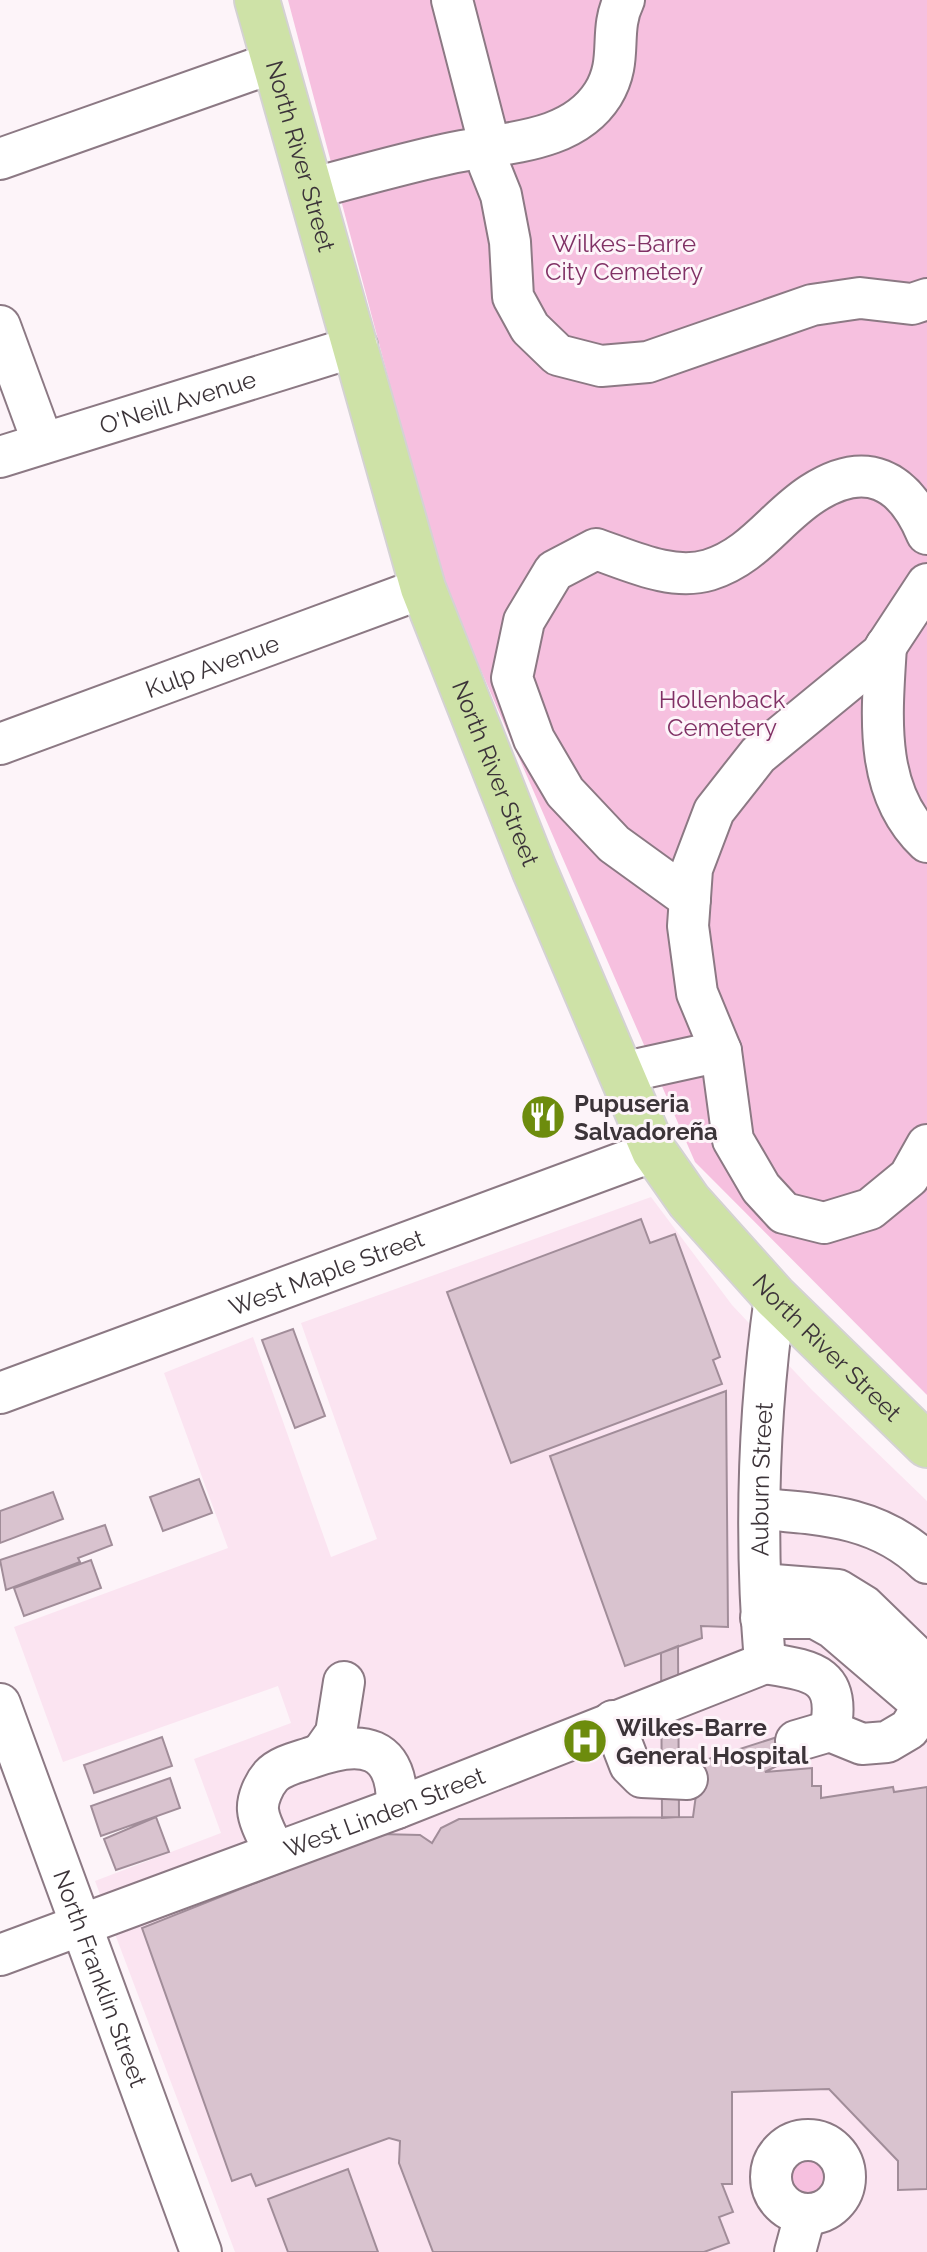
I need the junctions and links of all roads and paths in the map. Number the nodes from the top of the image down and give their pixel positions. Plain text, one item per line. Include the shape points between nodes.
1 (257, 0) edge
2 (452, 0) edge
3 (624, 0) edge
4 (272, 63) junction
5 (490, 147) junction
6 (0, 159) edge
7 (310, 189) junction
8 (927, 299) edge
9 (0, 326) edge
10 (357, 346) junction
11 (43, 443) junction
12 (0, 457) edge
13 (927, 534) edge
14 (927, 584) edge
15 (423, 588) junction
16 (886, 646) junction
17 (0, 744) edge
18 (927, 842) edge
19 (690, 899) junction
20 (721, 1051) junction
21 (621, 1073) junction
22 (927, 1145) edge
23 (654, 1151) junction
24 (914, 1188) edge
25 (775, 1297) junction
26 (0, 1393) edge
27 (927, 1445) edge
28 (761, 1509) junction
29 (927, 1563) edge
30 (761, 1601) junction
31 (765, 1663) junction
32 (926, 1690) edge
33 (0, 1704) edge
34 (613, 1721) junction
35 (322, 1753) junction
36 (379, 1755) junction
37 (687, 1779) dead end
38 (448, 1785) junction
39 (397, 1808) junction
40 (274, 1851) junction
41 (82, 1924) junction
42 (0, 1955) edge
43 (201, 2252) edge

1 - 4 main road, North River Street
2 - 5 street
3 - 5 street via 616,70 601,97 576,122 530,140
4 - 6 street
4 - 7 main road, North River Street
5 - 7 street
5 - 8 street via 489,165 510,242 513,297 530,328 558,355 601,366 648,362 812,305 860,298 912,304
7 - 10 main road, North River Street
9 - 11 street
10 - 11 street, O'Neill Avenue
10 - 15 main road, North River Street
11 - 12 street, O'Neill Avenue
13 - 19 street via 905,495 880,477 852,476 812,494 740,558 706,571 657,571 596,549 554,571 524,621 512,678 534,739 565,792 614,844
14 - 16 street
15 - 17 street, Kulp Avenue
15 - 21 main road, North River Street
16 - 18 street via 885,763 906,823
16 - 19 street via 758,755 714,811 692,869
19 - 20 street via 697,993
20 - 21 street
20 - 24 street via 733,1140 761,1188 784,1213 824,1223
21 - 23 main road, North River Street
22 - 24 street via 909,1177
23 - 25 main road, North River Street via 689,1201
23 - 26 street, West Maple Street
25 - 27 main road, North River Street
25 - 28 street, Auburn Street via 766,1365
28 - 29 street via 867,1524 902,1540
28 - 30 street, Auburn Street
30 - 31 street, Auburn Street
30 - 32 street via 838,1590 864,1606
31 - 32 street via 801,1669 831,1688 834,1709 813,1736 862,1744 887,1742 909,1729
31 - 34 street, West Linden Street
33 - 41 street, North Franklin Street
34 - 37 street via 630,1765 642,1777
34 - 38 street, West Linden Street
35 - 36 street via 356,1746
35 - 36 street via 336,1733 344,1682
35 - 40 street via 272,1775 260,1794 258,1810
36 - 38 street
36 - 39 street via 397,1783
38 - 39 street, West Linden Street
39 - 40 street, West Linden Street
40 - 41 street, West Linden Street
41 - 42 street, West Linden Street
41 - 43 street, North Franklin Street

